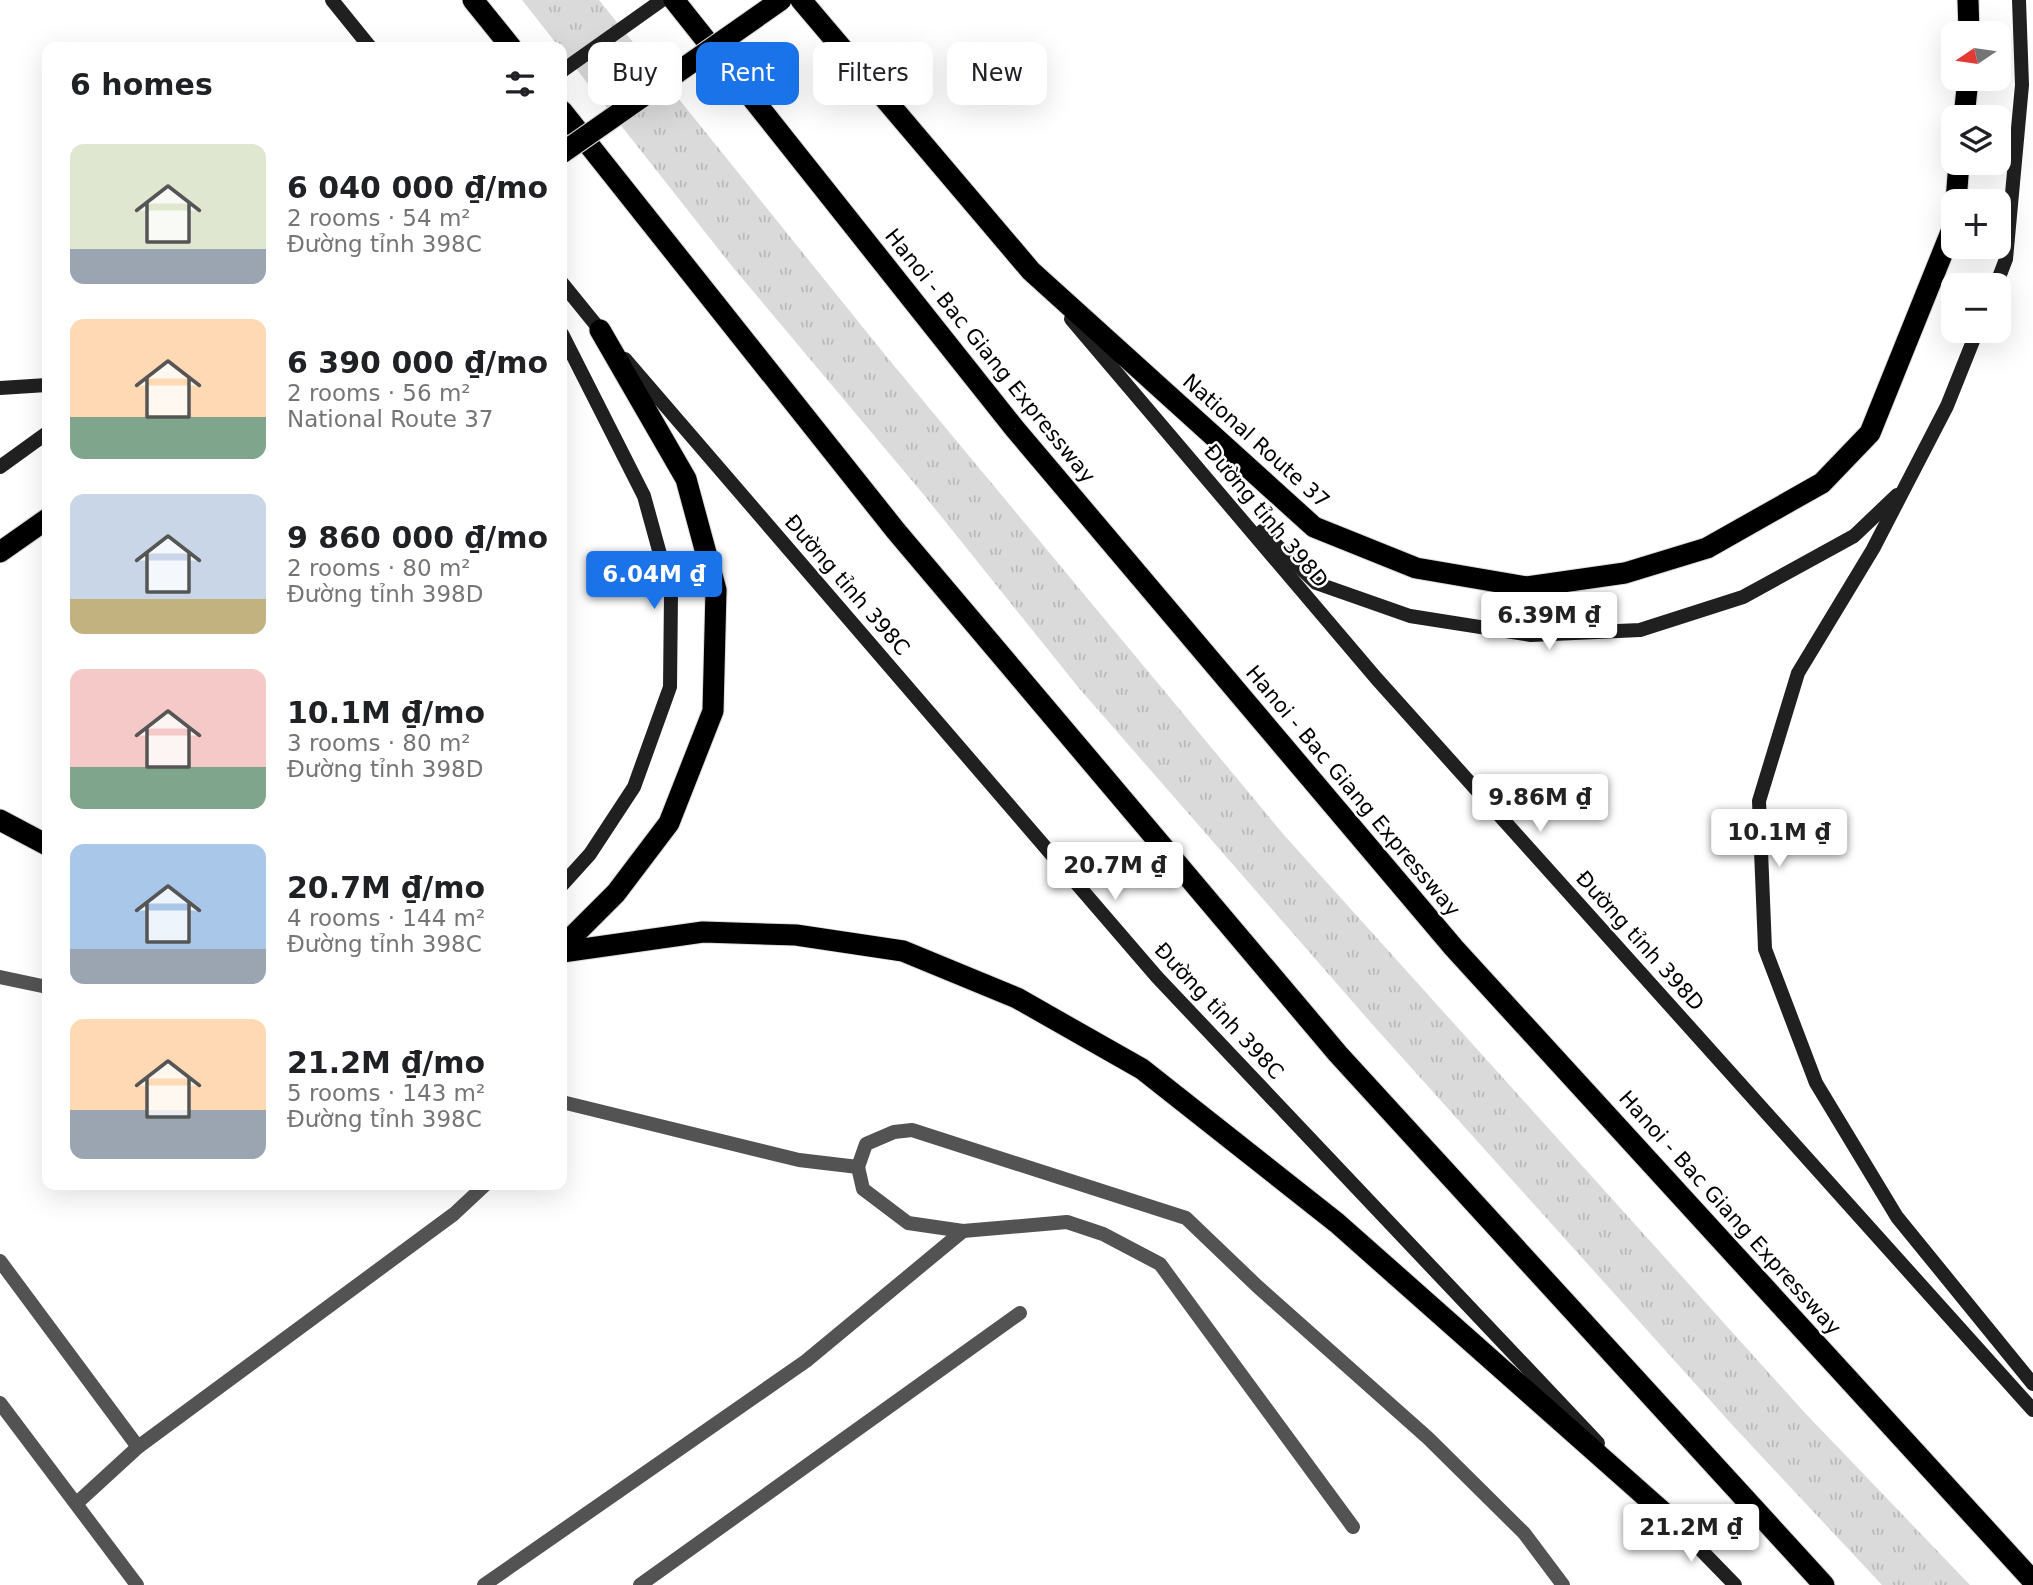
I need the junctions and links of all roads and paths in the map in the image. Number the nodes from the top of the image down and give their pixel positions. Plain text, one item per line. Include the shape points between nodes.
1 (332, 0) edge
2 (473, 0) edge
3 (663, 0) edge
4 (674, 0) edge
5 (781, 0) edge
6 (801, 0) edge
7 (1968, 0) edge
8 (2020, 0) edge
9 (1969, 21) edge
10 (366, 42) edge
11 (507, 42) edge
12 (567, 67) edge
13 (567, 117) edge
14 (567, 150) edge
15 (1941, 258) edge
16 (1031, 271) junction
17 (2001, 273) edge
18 (567, 289) edge
19 (600, 330) junction
20 (1973, 343) edge
21 (567, 344) edge
22 (42, 385) edge
23 (0, 388) edge
24 (42, 437) edge
25 (0, 467) edge
26 (1203, 474) junction
27 (1905, 487) junction
28 (42, 523) edge
29 (0, 552) edge
30 (0, 820) edge
31 (42, 842) edge
32 (567, 879) edge
33 (567, 942) edge
34 (567, 951) edge
35 (0, 977) edge
36 (42, 986) edge
37 (567, 1107) edge
38 (858, 1167) junction
39 (480, 1190) edge
40 (963, 1231) junction
41 (0, 1262) edge
42 (1020, 1313) dead end
43 (2033, 1384) edge
44 (0, 1403) edge
45 (2033, 1410) edge
46 (138, 1447) junction
47 (78, 1502) junction
48 (1671, 1519) junction
49 (1353, 1527) dead end
50 (2033, 1581) edge
51 (137, 1585) edge
52 (484, 1585) edge
53 (640, 1585) edge
54 (1563, 1585) edge
55 (1735, 1585) edge
56 (1824, 1585) edge

1 - 10 main road
2 - 11 highway
3 - 12 main road
4 - 50 highway, Hanoi - Bac Giang Expressway via 1015,429 1454,948
5 - 14 highway, bridge
6 - 16 highway, National Route 37
7 - 9 highway
8 - 17 main road via 2022,85 2006,259
13 - 56 highway via 896,531 1338,1054
15 - 16 highway, National Route 37 via 1870,433 1822,484 1707,548 1625,573 1527,587 1416,568 1314,527
16 - 26 main road, Đường tỉnh 398D
18 - 19 main road, Đường tỉnh 398C
19 - 33 highway via 686,479 716,590 713,711 669,823 616,893
19 - 48 main road, Đường tỉnh 398C via 1157,977
20 - 27 main road
21 - 32 main road via 644,496 671,594 670,687 634,787 590,854
22 - 23 main road
24 - 25 main road
26 - 27 main road via 1316,583 1410,616 1531,635 1640,629 1743,597 1854,536
26 - 45 main road, Đường tỉnh 398D via 1376,678
27 - 43 main road via 1873,550 1798,673 1762,789 1765,949 1816,1083 1896,1217
28 - 29 highway
30 - 31 highway
34 - 48 highway via 703,932 796,935 903,951 1017,998 1142,1069 1337,1223
35 - 36 lane
37 - 38 lane via 799,1160
38 - 40 lane via 863,1189 908,1223
38 - 54 lane via 866,1144 912,1130 1186,1218 1428,1438 1524,1533
39 - 46 lane via 454,1214
40 - 49 lane via 1067,1222 1103,1234 1160,1264
40 - 52 lane via 806,1361
41 - 46 lane
42 - 53 lane
44 - 47 lane
46 - 47 lane
47 - 51 lane
48 - 55 main road, Đường tỉnh 398C

